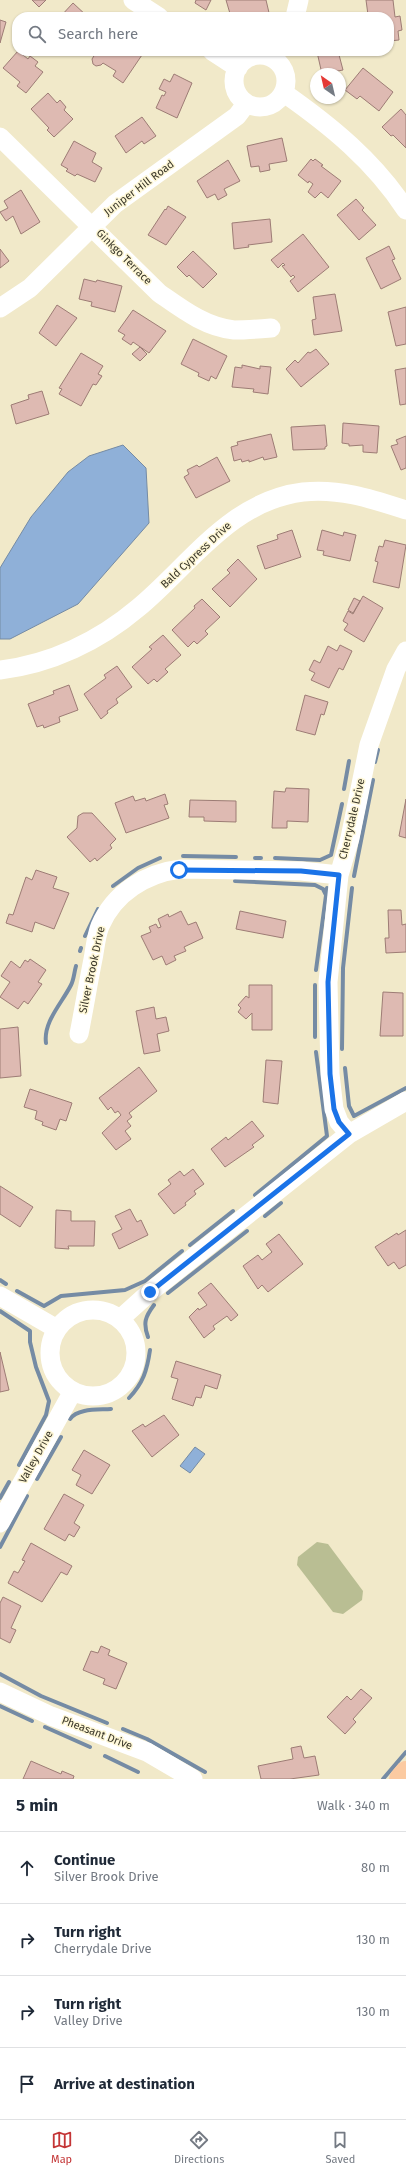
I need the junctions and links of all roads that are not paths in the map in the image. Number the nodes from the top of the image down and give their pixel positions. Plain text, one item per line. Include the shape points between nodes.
1 (133, 0) edge
2 (299, 0) edge
3 (151, 12) edge
4 (296, 12) edge
5 (220, 56) edge
6 (255, 56) edge
7 (276, 56) edge
8 (238, 68) junction
9 (284, 93) junction
10 (246, 104) junction
11 (0, 137) edge
12 (406, 210) edge
13 (92, 226) junction
14 (0, 308) edge
15 (271, 328) dead end
16 (406, 510) edge
17 (406, 651) edge
18 (0, 670) edge
19 (339, 875) junction
20 (79, 1034) dead end
21 (406, 1102) edge
22 (349, 1134) junction
23 (0, 1296) edge
24 (120, 1319) junction
25 (57, 1329) junction
26 (73, 1391) junction
27 (0, 1523) edge
28 (0, 1692) edge
29 (406, 1772) edge
30 (193, 1779) edge
31 (400, 1779) edge

1 - 3 street
2 - 4 street
5 - 8 street
6 - 8 street via 243,62
7 - 9 street via 286,77
8 - 10 street via 234,76 235,88
9 - 10 street via 272,105 263,108
9 - 12 street via 353,146
10 - 13 street, Juniper Hill Road via 237,116 140,185
11 - 13 street, Ginkgo Terrace
13 - 14 street, Juniper Hill Road via 30,288
13 - 15 street, Ginkgo Terrace via 160,293 188,314 233,330
16 - 18 street, Bald Cypress Drive via 339,492 303,492 270,501 246,512 218,531 140,607 103,634 58,656
17 - 19 street, Cherrydale Drive via 396,669 369,745 350,838
19 - 20 street, Silver Brook Drive via 301,871 181,870 165,871 140,881 108,910 99,928
19 - 22 street, Cherrydale Drive via 328,982 330,1074 334,1109 339,1122
21 - 22 street
22 - 24 street via 150,1292
23 - 25 street
24 - 25 street via 108,1312 94,1309 79,1311 67,1318
24 - 26 street via 130,1329 136,1347 133,1370 125,1382 114,1391 100,1396 86,1396
25 - 26 street via 51,1342 53,1370 61,1383
26 - 27 street, Valley Drive
28 - 30 street, Pheasant Drive via 51,1716 147,1752
29 - 31 main road

